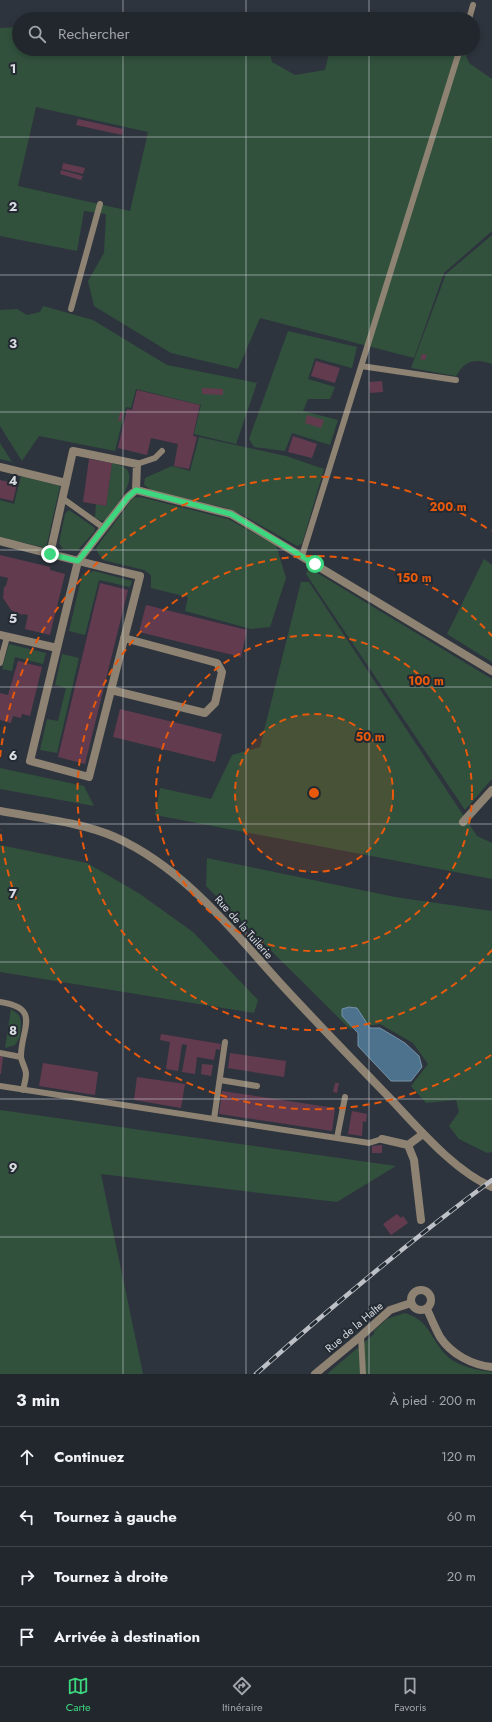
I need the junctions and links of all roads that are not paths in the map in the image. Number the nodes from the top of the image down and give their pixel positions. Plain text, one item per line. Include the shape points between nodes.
1 (473, 5) dead end
2 (471, 12) edge
3 (458, 56) edge
4 (100, 204) dead end
5 (71, 309) dead end
6 (361, 366) junction
7 (456, 380) dead end
8 (162, 451) dead end
9 (137, 464) junction
10 (0, 467) edge
11 (66, 483) junction
12 (136, 490) junction
13 (62, 498) junction
14 (104, 528) junction
15 (0, 541) edge
16 (50, 554) junction
17 (302, 556) junction
18 (78, 561) junction
19 (4, 636) edge
20 (124, 638) junction
21 (57, 648) junction
22 (0, 663) edge
23 (492, 671) edge
24 (111, 690) junction
25 (492, 790) edge
26 (0, 811) edge
27 (463, 822) dead end
28 (0, 1002) edge
29 (226, 1042) dead end
30 (0, 1053) edge
31 (21, 1057) junction
32 (220, 1080) junction
33 (0, 1086) edge
34 (257, 1086) dead end
35 (23, 1090) junction
36 (344, 1097) dead end
37 (214, 1119) junction
38 (424, 1134) junction
39 (338, 1138) junction
40 (382, 1139) joint
41 (408, 1145) junction
42 (492, 1187) edge
43 (421, 1220) dead end
44 (411, 1302) junction
45 (427, 1308) junction
46 (361, 1336) junction
47 (492, 1367) edge
48 (315, 1374) edge
49 (363, 1374) edge

1 - 2 lane
3 - 6 lane
4 - 5 lane
6 - 7 lane
6 - 17 lane
8 - 9 lane via 155,458
9 - 11 street via 72,451
9 - 12 street
10 - 11 street
11 - 13 street
12 - 14 street
12 - 17 street via 231,514
13 - 14 lane
13 - 16 street
14 - 18 street
15 - 16 street
16 - 18 street
17 - 23 street
18 - 20 street via 140,576
18 - 21 street
19 - 21 street
19 - 22 lane
20 - 24 street
20 - 24 street via 217,663 222,672 215,703 205,713
21 - 24 street via 30,761 89,776
25 - 27 street
26 - 38 street, Rue de la Tuilerie via 82,827 114,837 144,852 185,881
28 - 31 lane via 11,1003 25,1013 27,1021
29 - 32 lane
30 - 31 lane
31 - 35 lane via 26,1074
32 - 34 lane
32 - 37 lane
33 - 35 lane
35 - 37 lane
36 - 39 lane
37 - 39 lane
38 - 41 street
38 - 42 street, Rue de la Tuilerie via 464,1171
39 - 40 lane via 369,1143
40 - 41 street
41 - 43 street via 414,1160
44 - 45 street via 417,1310
44 - 45 street via 413,1292 419,1289 426,1291 432,1299
44 - 46 street, Rue de la Halte via 390,1310
45 - 47 street via 440,1336 450,1349 469,1361
46 - 48 street, Rue de la Halte
46 - 49 lane

